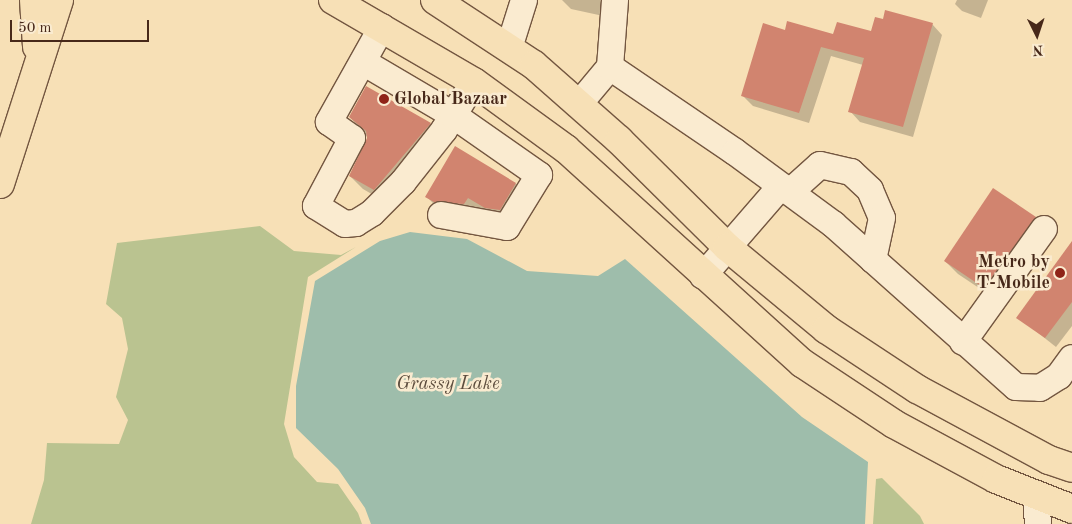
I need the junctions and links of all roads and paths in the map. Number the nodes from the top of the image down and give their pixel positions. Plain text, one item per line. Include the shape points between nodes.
1 (34, 0) edge
2 (60, 0) edge
3 (333, 0) edge
4 (524, 0) edge
5 (615, 0) edge
6 (444, 2) edge
7 (382, 27) junction
8 (509, 48) junction
9 (363, 62) junction
10 (37, 66) junction
11 (610, 67) junction
12 (474, 82) junction
13 (579, 104) junction
14 (453, 115) junction
15 (573, 156) junction
16 (539, 175) junction
17 (0, 184) edge
18 (785, 189) junction
19 (441, 215) dead end
20 (1044, 229) dead end
21 (727, 246) junction
22 (873, 260) junction
23 (703, 276) junction
24 (963, 342) junction
25 (1072, 358) edge
26 (1072, 468) edge
27 (1036, 496) junction
28 (1072, 509) edge
29 (1038, 524) edge

1 - 10 main road
2 - 10 main road
3 - 7 main road
4 - 8 street
5 - 11 street
6 - 8 main road
7 - 9 street
7 - 12 main road
8 - 13 main road
9 - 14 street
9 - 14 street via 330,122 352,138 316,206 338,220 345,224 356,223 372,213 403,182
10 - 17 main road
11 - 13 street
11 - 18 street
12 - 14 street
12 - 15 main road
13 - 21 main road
14 - 16 street
15 - 16 street
15 - 23 main road
16 - 19 street via 507,227
18 - 21 street
18 - 22 street via 833,224
18 - 22 street via 820,165 850,172 870,190 882,218
20 - 24 street
21 - 23 street
21 - 26 main road via 826,329 918,389 1050,460
22 - 24 street
23 - 27 main road via 802,363 894,424 996,479
24 - 25 street via 1016,387 1040,388 1059,376
27 - 28 main road
27 - 29 street

